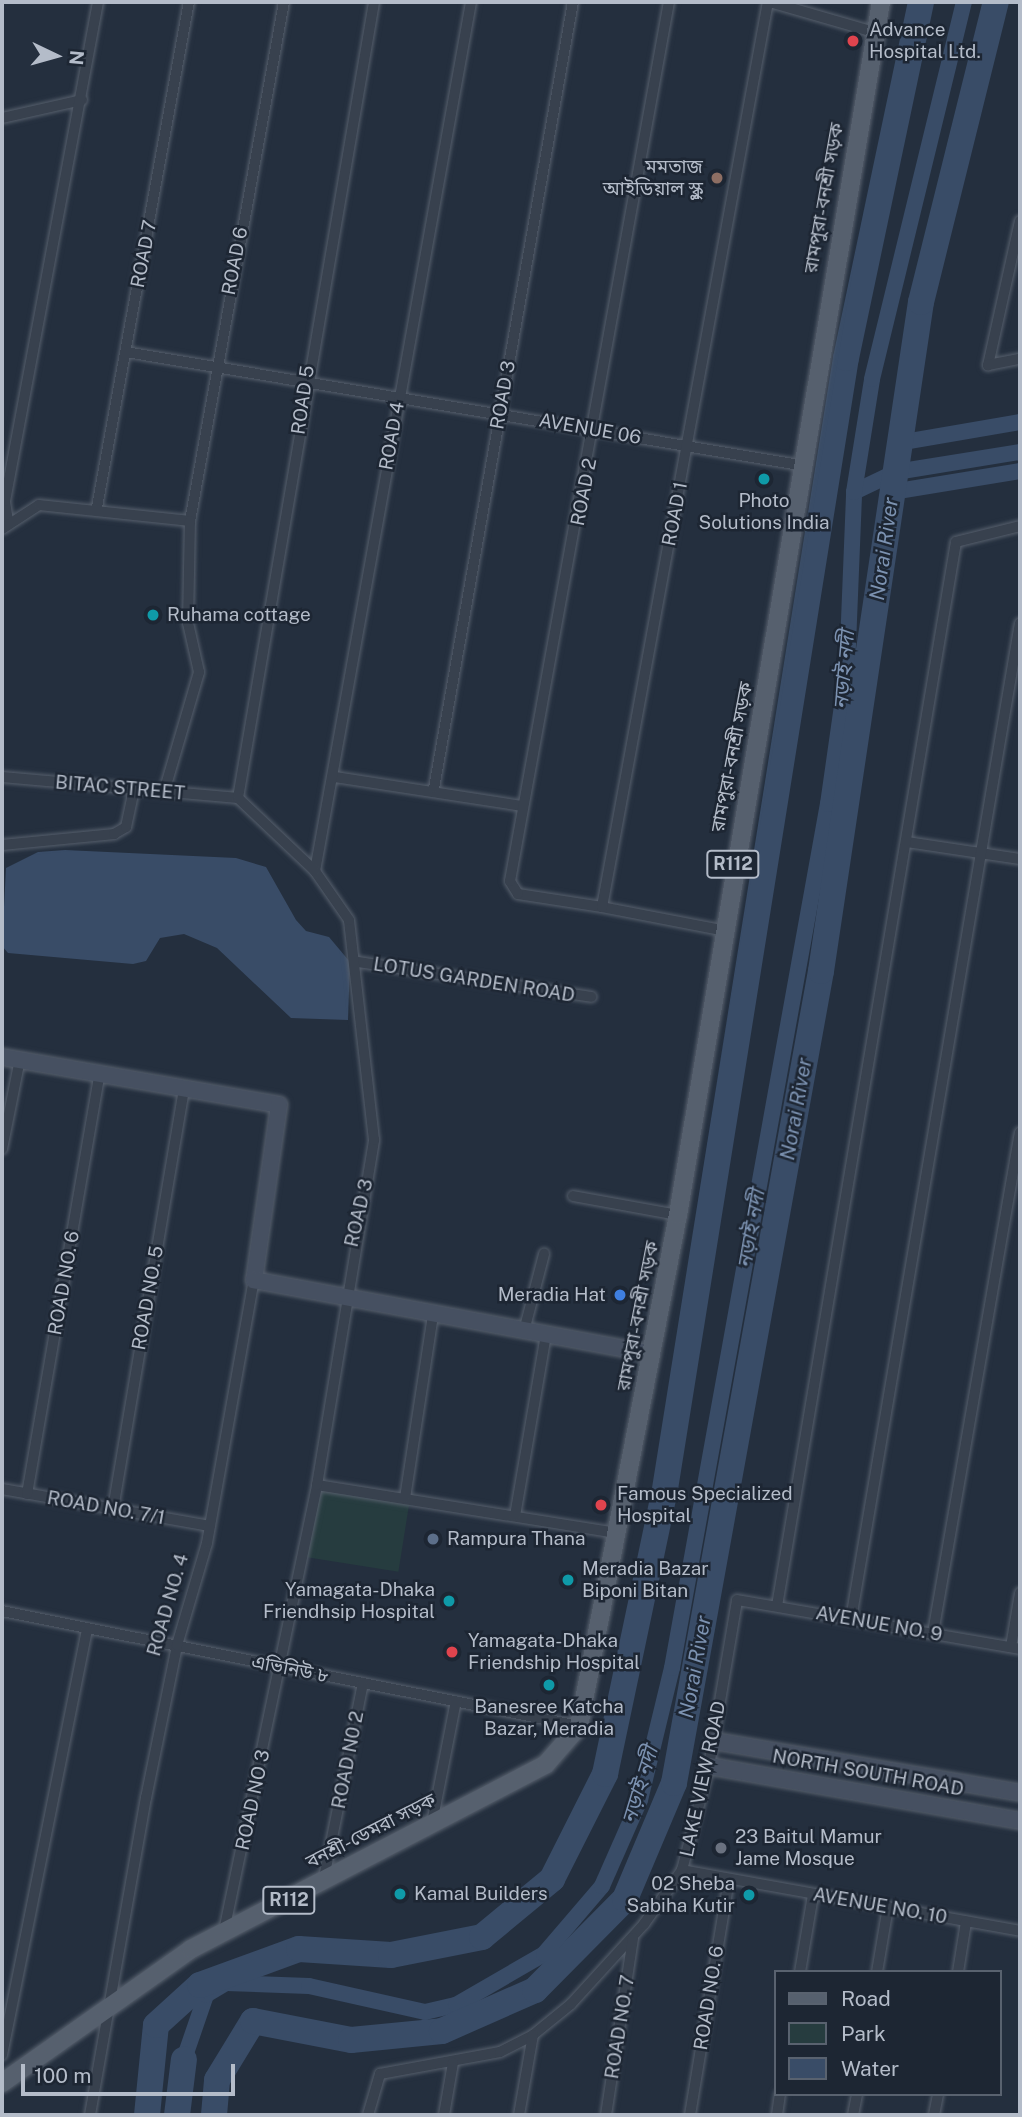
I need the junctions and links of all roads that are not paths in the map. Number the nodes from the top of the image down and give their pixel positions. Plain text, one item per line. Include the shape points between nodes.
1 (98, 2) edge
2 (189, 2) edge
3 (284, 2) edge
4 (374, 2) edge
5 (471, 2) edge
6 (573, 2) edge
7 (669, 2) edge
8 (769, 2) edge
9 (881, 2) edge
10 (874, 32) junction
11 (82, 100) junction
12 (2, 118) edge
13 (1020, 220) edge
14 (125, 352) junction
15 (1020, 359) edge
16 (214, 366) junction
17 (305, 379) junction
18 (399, 396) junction
19 (500, 413) junction
20 (596, 429) junction
21 (688, 446) junction
22 (805, 466) junction
23 (97, 507) junction
24 (190, 521) junction
25 (5, 525) edge
26 (1020, 526) edge
27 (1020, 623) edge
28 (335, 776) junction
29 (2, 778) edge
30 (434, 788) junction
31 (134, 789) junction
32 (164, 792) junction
33 (238, 798) junction
34 (523, 806) junction
35 (907, 842) junction
36 (2, 845) edge
37 (983, 854) junction
38 (1020, 859) edge
39 (316, 871) junction
40 (602, 907) junction
41 (721, 930) junction
42 (358, 962) junction
43 (591, 997) dead end
44 (2, 1057) edge
45 (20, 1059) junction
46 (100, 1073) junction
47 (184, 1088) junction
48 (1020, 1132) edge
49 (2, 1149) edge
50 (573, 1196) dead end
51 (678, 1215) junction
52 (544, 1254) dead end
53 (254, 1280) junction
54 (346, 1301) junction
55 (433, 1316) junction
56 (524, 1331) junction
57 (546, 1335) junction
58 (652, 1354) junction
59 (317, 1485) junction
60 (2, 1489) edge
61 (27, 1494) junction
62 (405, 1499) junction
63 (113, 1509) junction
64 (515, 1516) junction
65 (211, 1526) junction
66 (618, 1533) junction
67 (1020, 1593) edge
68 (737, 1600) joint
69 (777, 1606) junction
70 (2, 1612) edge
71 (851, 1619) junction
72 (87, 1628) junction
73 (933, 1633) junction
74 (177, 1645) junction
75 (1016, 1648) edge
76 (281, 1667) junction
77 (363, 1684) junction
78 (456, 1701) junction
79 (579, 1726) junction
80 (714, 1741) junction
81 (709, 1766) junction
82 (1020, 1793) edge
83 (1020, 1821) edge
84 (432, 1823) junction
85 (682, 1870) junction
86 (324, 1878) junction
87 (734, 1881) junction
88 (813, 1895) junction
89 (888, 1907) junction
90 (966, 1922) junction
91 (1020, 1931) edge
92 (224, 1932) junction
93 (633, 1938) junction
94 (800, 1970) edge
95 (877, 1970) edge
96 (958, 1970) edge
97 (110, 2009) junction
98 (533, 2035) junction
99 (2, 2055) edge
100 (453, 2063) junction
101 (2, 2083) edge
102 (780, 2096) edge
103 (856, 2096) edge
104 (938, 2096) edge
105 (90, 2115) edge
106 (368, 2115) edge
107 (444, 2115) edge
108 (519, 2115) edge
109 (606, 2115) edge
110 (690, 2115) edge
111 (776, 2115) edge
112 (853, 2115) edge
113 (934, 2115) edge

1 - 11 street
2 - 14 street, ROAD 7
3 - 16 street, ROAD 6
4 - 17 street, ROAD 5
5 - 18 street, ROAD 4
6 - 19 street, ROAD 3
7 - 20 street, ROAD 2
8 - 10 street
8 - 21 street, ROAD 1
9 - 10 main road, রামপুরা-বনশ্রী সড়ক / R112
10 - 22 main road, রামপুরা-বনশ্রী সড়ক / R112
11 - 12 street
11 - 25 street via 5,502
13 - 15 street via 988,365
14 - 16 street, AVENUE 06
14 - 23 street, ROAD 7
16 - 17 street, AVENUE 06
16 - 24 street, ROAD 6
17 - 18 street, AVENUE 06
17 - 33 street, ROAD 5 via 293,500
18 - 19 street, AVENUE 06
18 - 28 street, ROAD 4
19 - 20 street, AVENUE 06
19 - 30 street, ROAD 3
20 - 21 street, AVENUE 06
20 - 34 street, ROAD 2
21 - 22 street, AVENUE 06
21 - 40 street, ROAD 1
22 - 41 main road, রামপুরা-বনশ্রী সড়ক / R112
23 - 24 street
23 - 25 street via 39,505
24 - 32 street, ROAD 6 via 188,623 199,672
26 - 35 street via 956,542
27 - 37 street
28 - 30 street
28 - 39 street, ROAD 4
29 - 31 street, BITAC STREET
30 - 34 street
31 - 32 street, BITAC STREET
31 - 36 street via 131,817 114,834
32 - 33 street, BITAC STREET
33 - 39 street, ROAD 3
34 - 40 street, ROAD 2 via 511,890
35 - 37 street
35 - 69 street
37 - 38 street
37 - 71 street
39 - 42 street, ROAD 3 via 349,920
40 - 41 street
41 - 51 main road, রামপুরা-বনশ্রী সড়ক / R112
42 - 43 street, LOTUS GARDEN ROAD
42 - 54 street, ROAD 3 via 374,1140
44 - 45 street
45 - 46 street
45 - 49 street
46 - 47 street
46 - 61 street, ROAD NO. 6
47 - 53 street, ROAD NO. 4 via 279,1105
47 - 63 street, ROAD NO. 5
48 - 73 street
50 - 51 street
51 - 58 main road, রামপুরা-বনশ্রী সড়ক / R112
52 - 56 street
53 - 54 street
53 - 65 street, ROAD NO. 4
54 - 55 street
54 - 59 street, ROAD 3
55 - 56 street
55 - 62 street
56 - 57 street
57 - 58 street
57 - 64 street
58 - 66 main road, রামপুরা-বনশ্রী সড়ক / R112
59 - 62 street
59 - 76 street, ROAD 3
60 - 61 street, ROAD NO. 7/1
61 - 63 street, ROAD NO. 7/1
62 - 64 street
63 - 65 street, ROAD NO. 7/1
64 - 66 street
65 - 74 street, ROAD NO. 4
66 - 79 main road, রামপুরা-বনশ্রী সড়ক / R112
67 - 75 street
68 - 69 street, AVENUE NO. 9
68 - 80 street, LAKE VIEW ROAD
69 - 71 street, AVENUE NO. 9
70 - 72 street, এভিনিউ ৮
71 - 73 street, AVENUE NO. 9
72 - 74 street, এভিনিউ ৮
72 - 99 street
73 - 75 street, AVENUE NO. 9
74 - 76 street, এভিনিউ ৮
74 - 97 street, ROAD NO. 4
76 - 77 street, এভিনিউ ৮
76 - 92 street, ROAD NO 3
77 - 78 street, এভিনিউ ৮
77 - 86 street, ROAD N0 2
78 - 79 street, এভিনিউ ৮
78 - 84 street
79 - 84 main road, বনশ্রী-ডেমরা সড়ক / R112 via 546,1763
80 - 81 street, LAKE VIEW ROAD
80 - 82 street, NORTH SOUTH ROAD
81 - 83 street, NORTH SOUTH ROAD
81 - 85 street, LAKE VIEW ROAD
84 - 86 main road, বনশ্রী-ডেমরা সড়ক / R112
85 - 87 street, AVENUE NO. 10
85 - 93 street, LAKE VIEW ROAD
86 - 92 main road, বনশ্রী-ডেমরা সড়ক / R112
87 - 88 street, AVENUE NO. 10
87 - 110 street, ROAD NO. 6
88 - 89 street, AVENUE NO. 10
88 - 94 street
89 - 90 street, AVENUE NO. 10
89 - 95 street
90 - 91 street, AVENUE NO. 10
90 - 96 street
92 - 97 main road, বনশ্রী-ডেমরা সড়ক / R112 via 191,1949
93 - 98 street, LAKE VIEW ROAD
93 - 109 street, ROAD NO. 7
97 - 101 main road, বনশ্রী-ডেমরা সড়ক / R112
97 - 105 street, ROAD NO. 4
98 - 100 street, LAKE VIEW ROAD via 500,2052
98 - 108 street
100 - 106 street, LAKE VIEW ROAD via 380,2074
100 - 107 street
102 - 111 street
103 - 112 street
104 - 113 street

